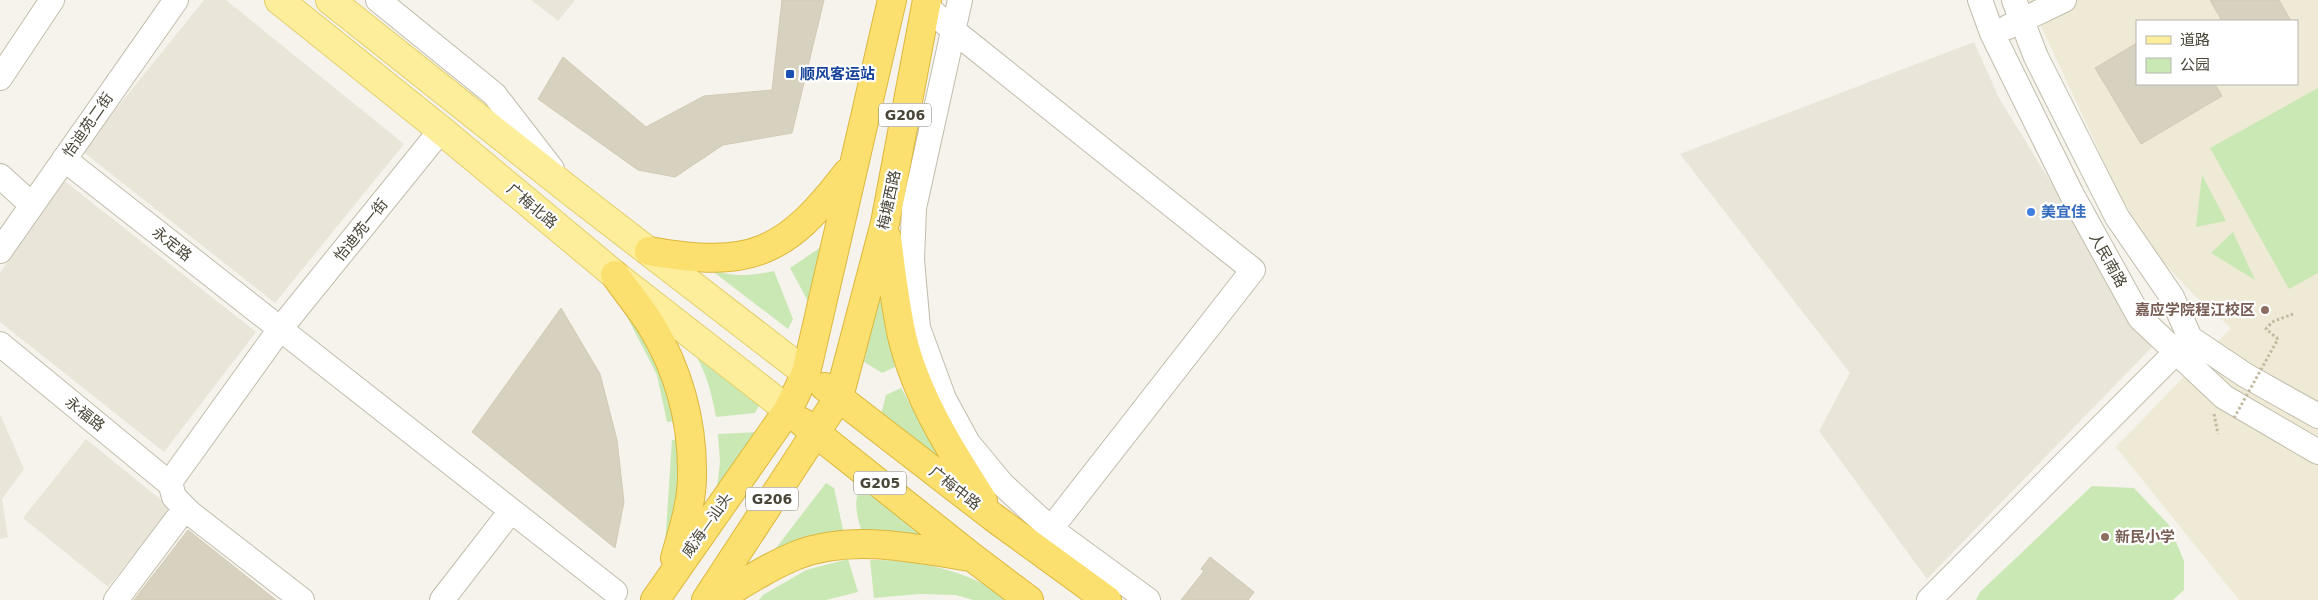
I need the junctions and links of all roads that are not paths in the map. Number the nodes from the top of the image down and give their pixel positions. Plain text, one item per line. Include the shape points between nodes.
1 (52, 0) edge
2 (176, 0) edge
3 (279, 0) edge
4 (330, 0) edge
5 (378, 0) edge
6 (892, 0) edge
7 (960, 0) edge
8 (1980, 0) edge
9 (2014, 0) edge
10 (2064, 0) edge
11 (927, 3) edge
12 (2022, 22) junction
13 (954, 31) junction
14 (1992, 33) junction
15 (0, 78) edge
16 (442, 130) junction
17 (64, 159) junction
18 (853, 166) junction
19 (0, 176) edge
20 (568, 190) junction
21 (32, 205) junction
22 (885, 223) junction
23 (0, 251) edge
24 (649, 251) junction
25 (615, 275) junction
26 (280, 329) junction
27 (0, 344) edge
28 (2188, 349) junction
29 (806, 373) junction
30 (839, 398) junction
31 (788, 410) junction
32 (2318, 416) edge
33 (816, 432) junction
34 (2318, 452) edge
35 (938, 475) junction
36 (170, 484) junction
37 (911, 508) junction
38 (511, 510) junction
39 (993, 517) junction
40 (177, 519) dead end
41 (1043, 539) junction
42 (972, 557) junction
43 (670, 576) junction
44 (615, 592) dead end
45 (116, 600) edge
46 (302, 600) edge
47 (442, 600) edge
48 (655, 600) edge
49 (706, 600) edge
50 (716, 600) edge
51 (1029, 600) edge
52 (1107, 600) edge
53 (1148, 600) edge
54 (1929, 600) edge
55 (1948, 600) edge

1 - 15 street
2 - 17 street, 怡迪苑二街
3 - 16 main road, 广梅北路
4 - 20 main road
5 - 20 street via 494,94
6 - 18 highway, G206
7 - 13 street
8 - 14 street, 人民南路
9 - 12 street, 人民南路
10 - 12 street
11 - 13 street
11 - 22 highway, 梅塘西路 / G206
12 - 14 street
12 - 28 street, 人民南路 via 2036,57 2118,217 2172,297
13 - 41 street via 914,208 912,260 918,328 944,399 968,443
13 - 41 street via 1254,270
14 - 28 street, 人民南路 via 2071,193 2140,318
16 - 25 main road, 广梅北路
16 - 26 street, 怡迪苑一街
17 - 21 street, 怡迪苑二街
17 - 26 street, 永定路
18 - 24 highway via 802,226 760,252 740,257 710,258
18 - 29 highway, G206
19 - 21 street
20 - 24 main road
21 - 23 street, 怡迪苑二街
22 - 30 highway, 梅塘西路 / G206
22 - 39 highway via 903,338 928,408
24 - 29 main road
25 - 31 main road, 广梅北路
25 - 43 highway via 651,326 675,373 689,424 692,473 686,522
26 - 36 street, 怡迪苑一街
26 - 38 street, 永定路
27 - 36 street, 永福路
28 - 32 street, 人民南路
28 - 34 street, 人民南路 via 2224,397
28 - 54 street
28 - 55 street
29 - 30 highway, 广梅中路 / G205
29 - 31 highway, 威海—汕头 / G206
30 - 33 highway, G206
30 - 35 highway, 广梅中路 / G205
31 - 33 highway, G205
31 - 43 highway, 威海—汕头 / G206
33 - 37 highway, G205
33 - 49 highway, G206
35 - 37 highway
35 - 39 highway, 广梅中路 / G205
36 - 46 street via 174,497 190,513
37 - 42 highway, G205
38 - 44 street, 永定路
38 - 47 street
39 - 41 highway, 广梅中路 / G205
40 - 45 street
41 - 52 highway, 广梅中路 / G205
41 - 53 street
42 - 50 highway via 878,544 839,545 798,555 758,574
42 - 51 highway, G205
43 - 48 highway, 威海—汕头 / G206

